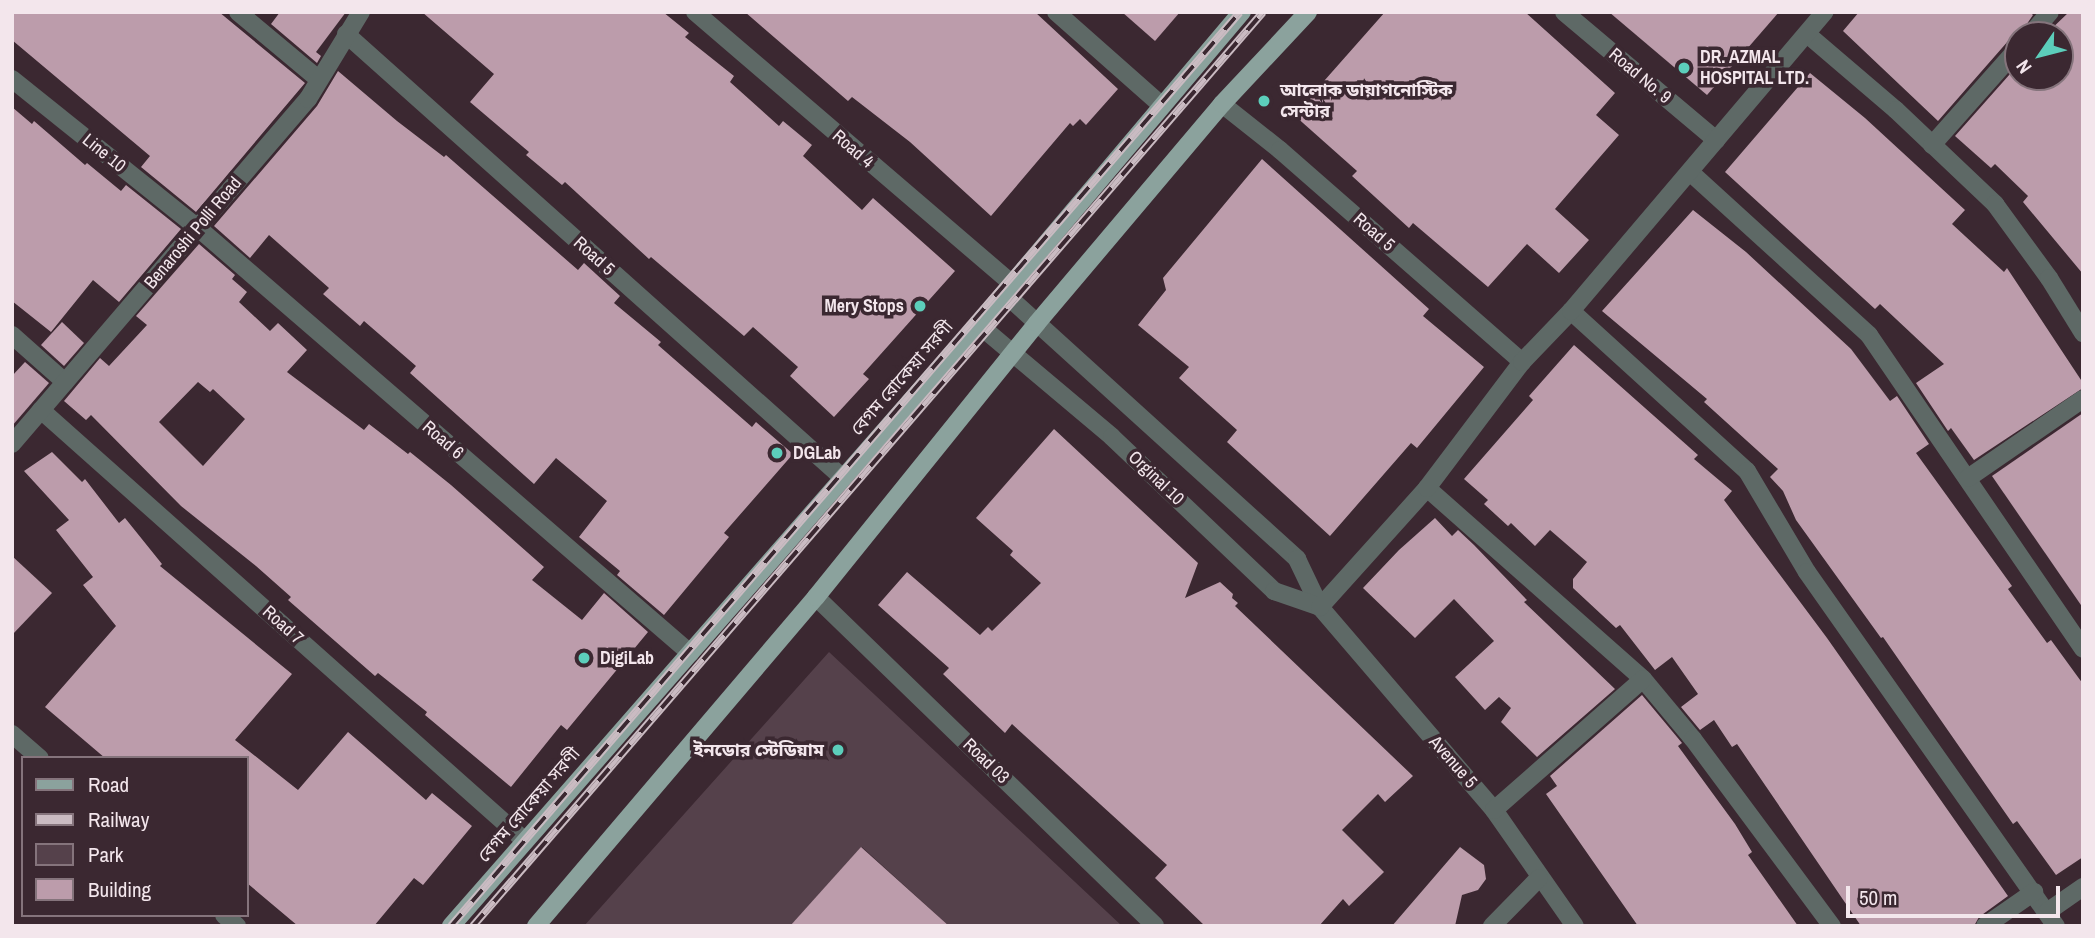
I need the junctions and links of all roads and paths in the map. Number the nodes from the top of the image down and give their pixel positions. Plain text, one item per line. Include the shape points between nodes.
1 (238, 12) edge
2 (360, 12) edge
3 (695, 12) edge
4 (1056, 12) edge
5 (1242, 12) edge
6 (1308, 12) edge
7 (1564, 12) edge
8 (1825, 12) edge
9 (346, 34) junction
10 (1807, 34) junction
11 (2004, 64) edge
12 (12, 79) edge
13 (318, 79) junction
14 (1222, 104) junction
15 (1161, 106) junction
16 (1716, 140) junction
17 (1932, 145) junction
18 (1689, 172) junction
19 (197, 227) junction
20 (1008, 289) junction
21 (1571, 311) junction
22 (1037, 323) junction
23 (978, 324) junction
24 (2083, 333) edge
25 (12, 335) edge
26 (1012, 353) junction
27 (1522, 362) junction
28 (65, 382) junction
29 (2083, 399) edge
30 (41, 410) junction
31 (12, 444) edge
32 (843, 478) junction
33 (1968, 478) junction
34 (1427, 488) junction
35 (816, 597) junction
36 (1320, 607) junction
37 (2083, 649) edge
38 (690, 653) junction
39 (1643, 679) junction
40 (12, 734) edge
41 (38, 756) edge
42 (1494, 810) junction
43 (525, 841) junction
44 (1539, 878) junction
45 (2083, 887) edge
46 (2034, 892) junction
47 (2052, 919) edge
48 (451, 926) edge
49 (536, 926) edge
50 (1155, 926) edge
51 (1492, 926) edge
52 (1575, 926) edge
53 (1832, 926) edge
54 (1985, 926) edge

1 - 13 street
2 - 9 street, Benaroshi Polli Road
3 - 20 street, Road 4
4 - 15 street
5 - 15 main road, বেগম রোকেয়া সরণী
6 - 14 main road
7 - 16 street, Road No. 9
8 - 10 street
9 - 13 street, Benaroshi Polli Road
9 - 32 street, Road 5
10 - 16 street
10 - 17 street
11 - 17 street
12 - 19 street, Line 10
13 - 19 street, Benaroshi Polli Road via 308,99
14 - 22 main road
14 - 27 street, Road 5
15 - 20 main road, বেগম রোকেয়া সরণী
16 - 18 street
17 - 24 street via 1995,204
18 - 21 street
18 - 33 street via 1869,335
19 - 28 street, Benaroshi Polli Road
19 - 38 street, Road 6
20 - 22 street, Road 4
20 - 23 main road, বেগম রোকেয়া সরণী
21 - 27 street
21 - 46 street via 1747,471 1807,572
22 - 26 main road
22 - 36 street, Avenue 5 via 1297,559
23 - 26 street, Orginal 10
23 - 32 main road, বেগম রোকেয়া সরণী
25 - 28 street
26 - 35 main road
26 - 36 street, Orginal 10 via 1112,437 1274,591
27 - 34 street
28 - 30 street, Benaroshi Polli Road
29 - 33 street
30 - 31 street, Benaroshi Polli Road
30 - 43 street, Road 7
32 - 38 main road, বেগম রোকেয়া সরণী
33 - 37 street
34 - 36 street
34 - 39 street
35 - 49 main road
35 - 50 street, Road 03
36 - 42 street, Avenue 5
38 - 43 main road, বেগম রোকেয়া সরণী
39 - 42 street
39 - 53 street via 1693,738
40 - 41 street
42 - 44 street, Avenue 5
43 - 48 main road, বেগম রোকেয়া সরণী
44 - 51 street
44 - 52 street, Avenue 5
45 - 47 street
46 - 47 street
46 - 54 street

